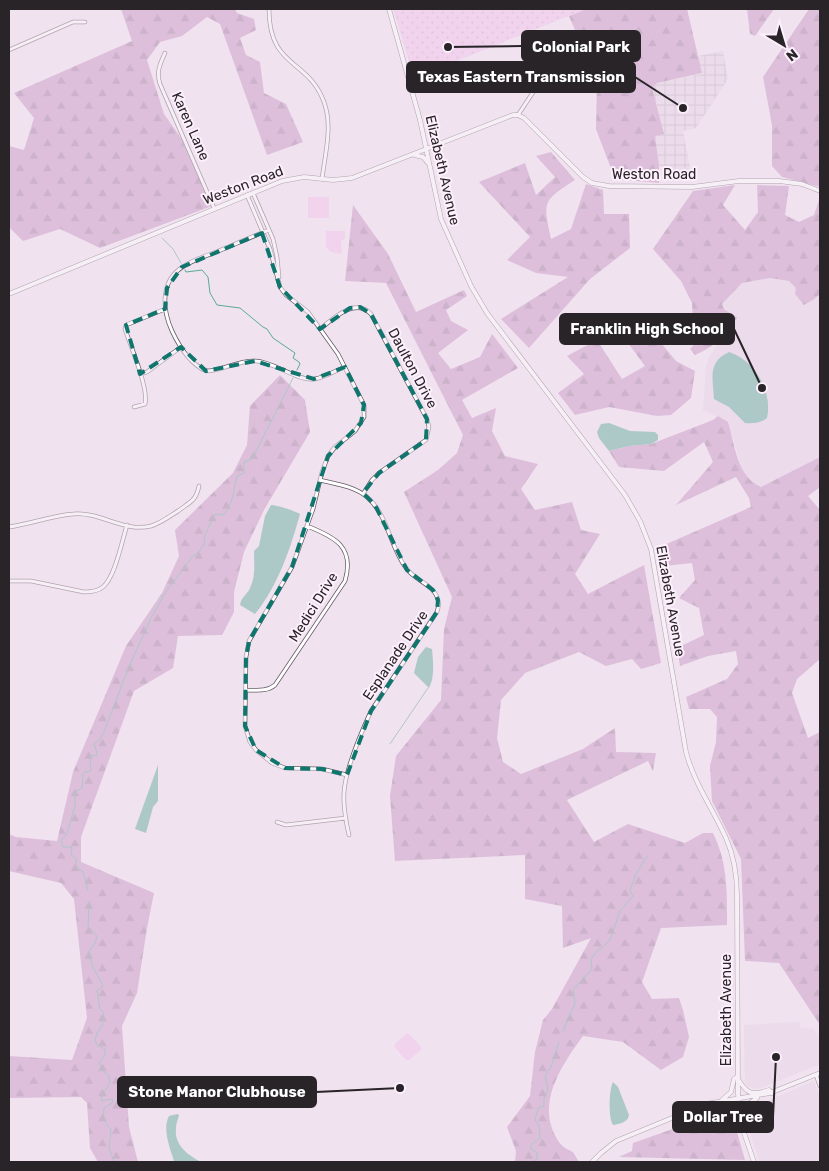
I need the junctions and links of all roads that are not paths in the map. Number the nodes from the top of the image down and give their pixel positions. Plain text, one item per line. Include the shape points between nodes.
1 (269, 9) edge
2 (389, 9) edge
3 (85, 22) dead end
4 (565, 44) dead end
5 (9, 50) edge
6 (165, 53) dead end
7 (518, 115) junction
8 (427, 149) junction
9 (412, 154) junction
10 (430, 165) junction
11 (322, 179) junction
12 (820, 191) edge
13 (253, 192) junction
14 (247, 195) junction
15 (214, 208) junction
16 (269, 230) junction
17 (262, 233) junction
18 (280, 287) junction
19 (9, 294) edge
20 (165, 309) junction
21 (320, 328) junction
22 (181, 347) junction
23 (344, 367) junction
24 (140, 374) junction
25 (134, 407) dead end
26 (320, 480) junction
27 (199, 486) dead end
28 (364, 494) junction
29 (127, 525) junction
30 (308, 526) junction
31 (9, 527) edge
32 (9, 581) edge
33 (246, 690) junction
34 (347, 775) junction
35 (346, 818) junction
36 (277, 822) dead end
37 (349, 835) dead end
38 (818, 1074) edge
39 (737, 1078) junction
40 (820, 1086) edge
41 (772, 1093) junction
42 (761, 1096) junction
43 (738, 1099) junction
44 (722, 1100) junction
45 (706, 1104) junction
46 (740, 1117) junction
47 (741, 1123) junction
48 (592, 1162) edge
49 (754, 1162) edge

1 - 11 street via 270,29 276,46 311,80 326,108 328,130
2 - 8 street, Elizabeth Avenue
3 - 5 street via 73,22
4 - 7 street
6 - 15 street, Karen Lane via 158,68 160,84
7 - 8 street, Weston Road
7 - 12 street, Weston Road via 592,183 692,187 739,181 779,181 802,184
8 - 9 street, Weston Road
8 - 10 street, Elizabeth Avenue
9 - 10 street via 423,157
9 - 11 street, Weston Road via 352,178
10 - 39 street, Elizabeth Avenue via 442,222 475,295 624,495 649,542 686,752 696,782 727,839 735,866 738,895
11 - 13 street, Weston Road via 289,179
13 - 14 street, Weston Road
13 - 16 street
14 - 15 street, Weston Road
14 - 17 street
15 - 19 street, Weston Road
16 - 17 street
16 - 18 street via 276,248
17 - 18 street
17 - 20 street via 182,267 167,288
18 - 21 street via 286,296 308,312
20 - 22 street
20 - 24 street via 126,325
21 - 23 street
21 - 28 street, Daulton Drive via 350,308 367,310 427,419 426,440 379,473
22 - 23 street via 196,365 206,371 255,361 314,379
22 - 24 street
23 - 26 street via 364,405 364,417 355,431 328,456
24 - 25 street via 146,399 145,404
26 - 28 street
26 - 30 street
27 - 29 street via 196,496 162,521 147,526
28 - 34 street, Esplanade Drive via 375,505 406,570 433,590 438,600 437,612 430,625 371,712
29 - 31 street via 94,515 73,514
29 - 32 street via 112,575 98,590 84,592
30 - 33 street via 286,580 248,641
30 - 33 street, Medici Drive via 327,534 342,546 349,570 346,581 275,685 264,690
33 - 34 street via 246,726 250,742 263,757 285,768 322,768
34 - 35 street, Esplanade Drive via 344,796
35 - 36 street via 286,825
35 - 37 street, Esplanade Drive
38 - 40 street
38 - 41 street
39 - 41 street via 749,1092 756,1094 768,1090
39 - 43 street, Elizabeth Avenue
39 - 44 street via 731,1092
41 - 42 street
42 - 43 street
42 - 47 street via 744,1109
43 - 44 street
43 - 46 street, Elizabeth Avenue
44 - 45 street
45 - 46 street via 710,1107 728,1106
45 - 48 street via 616,1141
46 - 47 street, Elizabeth Avenue
47 - 49 street, Elizabeth Avenue

